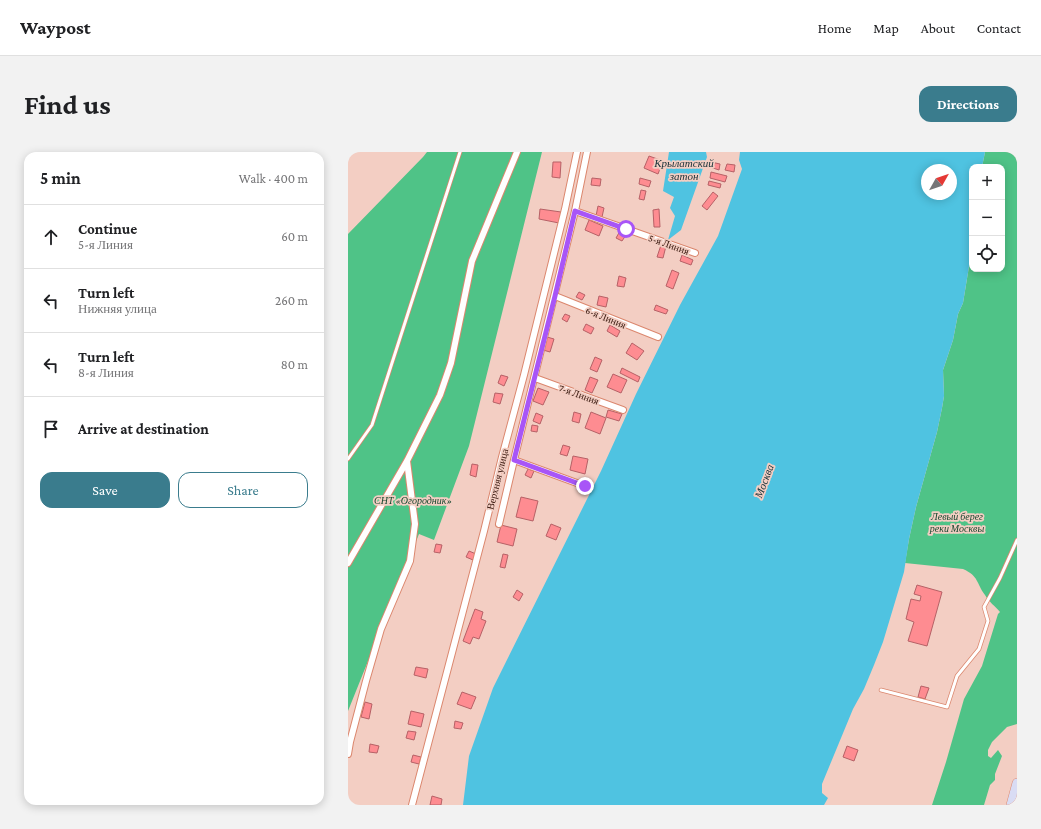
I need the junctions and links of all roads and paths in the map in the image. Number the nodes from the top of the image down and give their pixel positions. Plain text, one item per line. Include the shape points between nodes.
1 (460, 152) edge
2 (517, 152) edge
3 (577, 152) edge
4 (587, 152) edge
5 (575, 211) junction
6 (695, 253) dead end
7 (555, 296) junction
8 (658, 337) dead end
9 (535, 378) junction
10 (623, 410) dead end
11 (348, 459) edge
12 (514, 460) junction
13 (407, 461) junction
14 (585, 486) dead end
15 (500, 524) dead end
16 (1017, 540) edge
17 (348, 563) edge
18 (881, 690) dead end
19 (349, 742) edge
20 (348, 754) edge
21 (1017, 783) edge
22 (412, 805) edge
23 (1011, 805) edge

1 - 11 lane via 372,425
2 - 13 street via 472,261 450,363 440,395
3 - 22 street, Верхняя улица via 524,375
4 - 5 street
5 - 6 street, 5-я Линия
5 - 7 street
7 - 8 street, 6-я Линия
7 - 9 street
9 - 10 street, 7-я Линия
9 - 12 street
12 - 14 street
12 - 15 street
13 - 17 street
13 - 19 street via 415,524 410,561 381,629
16 - 18 lane via 984,607 988,621 979,649 957,676 947,707
19 - 20 street
21 - 23 street

